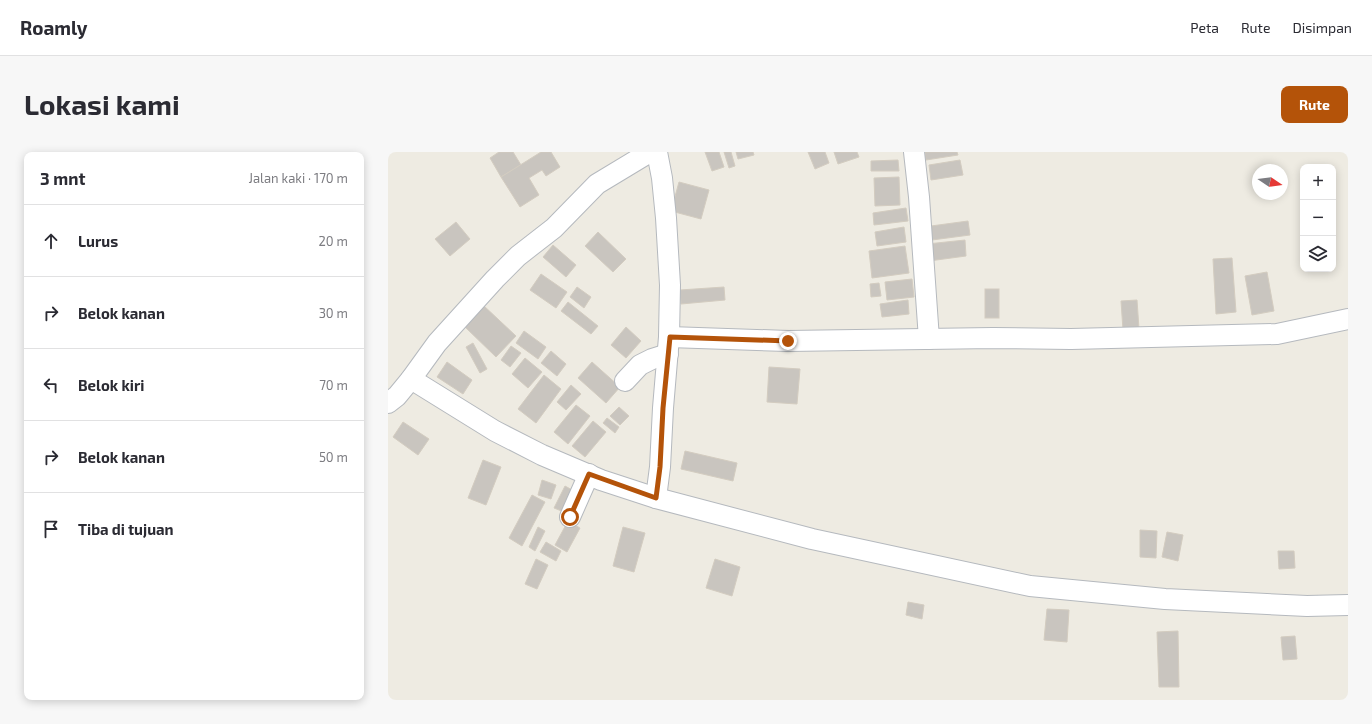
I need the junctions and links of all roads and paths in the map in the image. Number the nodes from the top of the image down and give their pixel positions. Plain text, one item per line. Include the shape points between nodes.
1 (650, 152) edge
2 (657, 152) edge
3 (914, 152) edge
4 (1348, 319) edge
5 (929, 339) junction
6 (669, 346) junction
7 (411, 379) junction
8 (625, 381) dead end
9 (388, 403) edge
10 (589, 474) junction
11 (656, 498) junction
12 (570, 517) dead end
13 (1348, 605) edge

1 - 7 street via 597,184 554,228 518,256 437,343
2 - 6 street via 666,218 670,285
3 - 5 street
4 - 5 street via 1277,334 1071,339
5 - 6 street
6 - 8 street via 640,365
6 - 11 street
7 - 9 street
7 - 10 street via 495,431 542,455
10 - 11 street
10 - 12 street
11 - 13 street via 812,539 1030,586 1228,603

